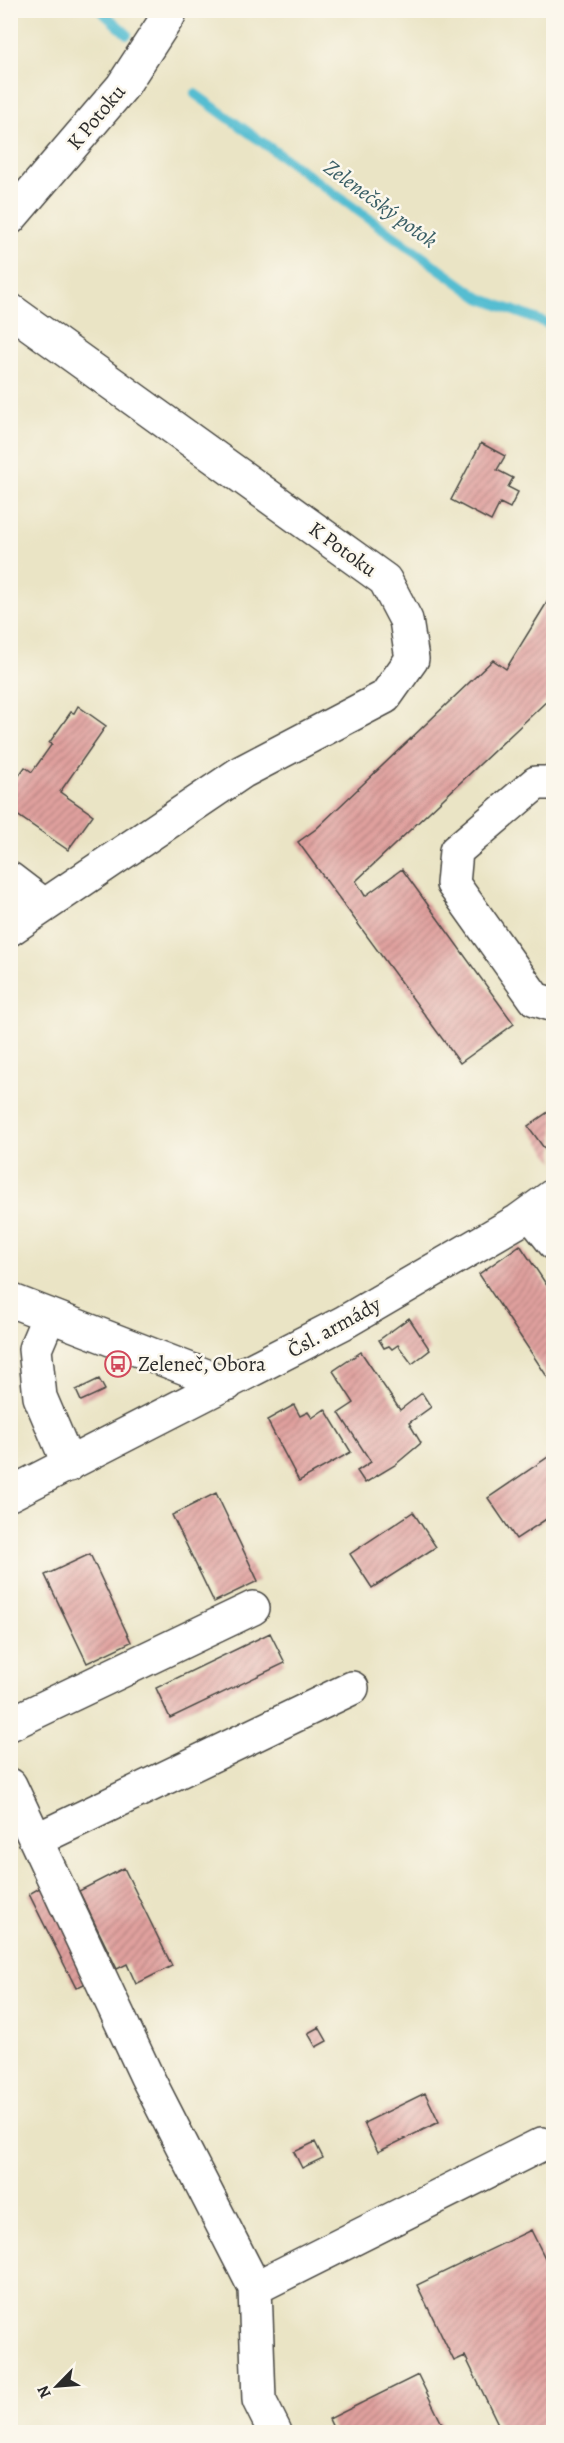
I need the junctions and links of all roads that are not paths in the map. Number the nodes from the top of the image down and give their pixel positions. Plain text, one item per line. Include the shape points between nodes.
1 (167, 13) edge
2 (10, 218) edge
3 (10, 310) edge
4 (554, 783) edge
5 (10, 879) edge
6 (44, 905) junction
7 (10, 929) edge
8 (554, 1005) edge
9 (542, 1204) edge
10 (554, 1243) edge
11 (10, 1300) edge
12 (49, 1316) junction
13 (227, 1384) junction
14 (69, 1465) junction
15 (10, 1494) edge
16 (253, 1608) dead end
17 (352, 1688) dead end
18 (10, 1724) edge
19 (10, 1785) edge
20 (36, 1840) junction
21 (542, 2144) dead end
22 (255, 2288) junction
23 (275, 2433) edge

1 - 2 street, K Potoku via 122,87
3 - 6 street, K Potoku via 386,579 406,620 412,659 385,697 242,772
4 - 8 street via 536,783 456,851 453,884 535,999
5 - 6 street
6 - 7 street, K Potoku
9 - 10 street
9 - 13 street, Čsl. armády via 343,1323
11 - 12 street
12 - 13 street
12 - 14 street via 35,1349 40,1397
13 - 14 street, Čsl. armády
14 - 15 street, Čsl. armády
16 - 18 street
17 - 20 street
19 - 20 street
20 - 22 street via 147,2077
21 - 22 street
22 - 23 street via 259,2400

